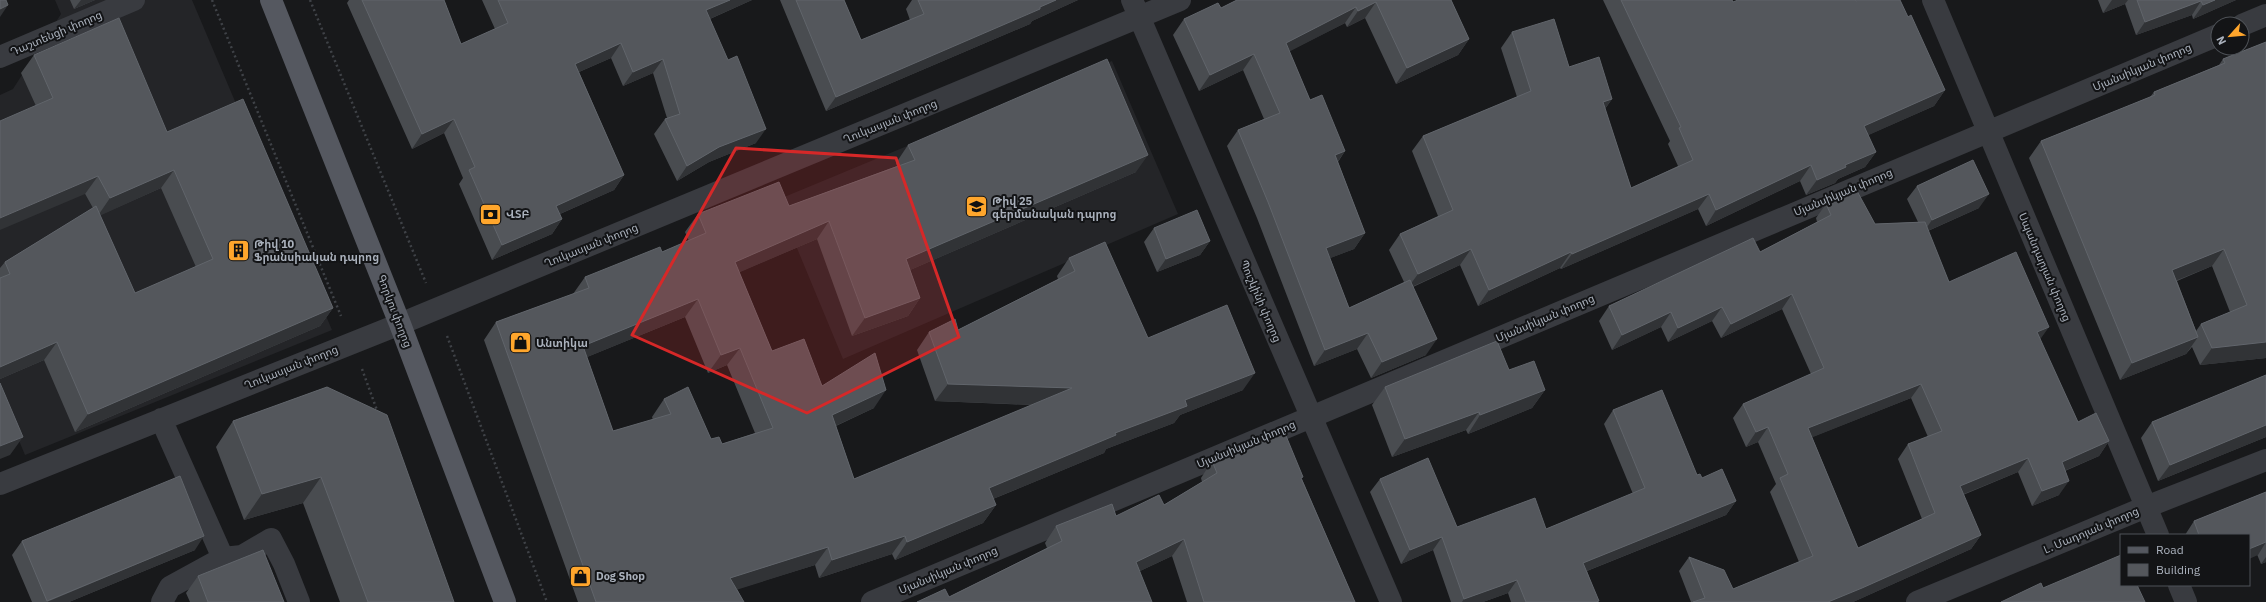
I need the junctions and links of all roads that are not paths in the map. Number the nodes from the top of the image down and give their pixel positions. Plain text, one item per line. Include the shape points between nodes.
1 (134, 0) edge
2 (271, 0) edge
3 (1180, 0) edge
4 (1933, 0) edge
5 (1135, 9) edge
6 (2266, 15) edge
7 (2250, 22) edge
8 (2210, 38) edge
9 (0, 57) edge
10 (1988, 131) junction
11 (400, 324) junction
12 (1311, 417) junction
13 (161, 419) junction
14 (2266, 460) edge
15 (0, 484) edge
16 (2146, 507) junction
17 (2158, 534) edge
18 (223, 558) junction
19 (2179, 586) edge
20 (162, 602) edge
21 (299, 602) edge
22 (505, 602) edge
23 (872, 602) edge
24 (1390, 602) edge
25 (1917, 602) edge
26 (2186, 602) edge

1 - 9 street, Դաշտենցի փողոց
2 - 11 main road, Գորկու փողոց
3 - 5 street, Ղուկասյան փողոց
4 - 10 street, Սպանդարյան փողոց
5 - 11 street, Ղուկասյան փողոց
5 - 12 street, Պուշկինի փողոց
6 - 7 street
8 - 10 street, Մյանսիկյան փողոց
10 - 12 street, Մյանսիկյան փողոց
10 - 16 street, Սպանդարյան փողոց
11 - 13 street, Ղուկասյան փողոց
11 - 22 main road, Գորկու փողոց
12 - 23 street, Մյանսիկյան փողոց
12 - 24 street, Պուշկինի փողոց
13 - 15 street, Ղուկասյան փողոց
13 - 18 street
14 - 16 street, L. Մադոյան փողոց
16 - 17 street, Սպանդարյան փողոց
16 - 25 street, L. Մադոյան փողոց
18 - 20 street via 170,587
18 - 21 street via 242,556 271,539
19 - 26 street

